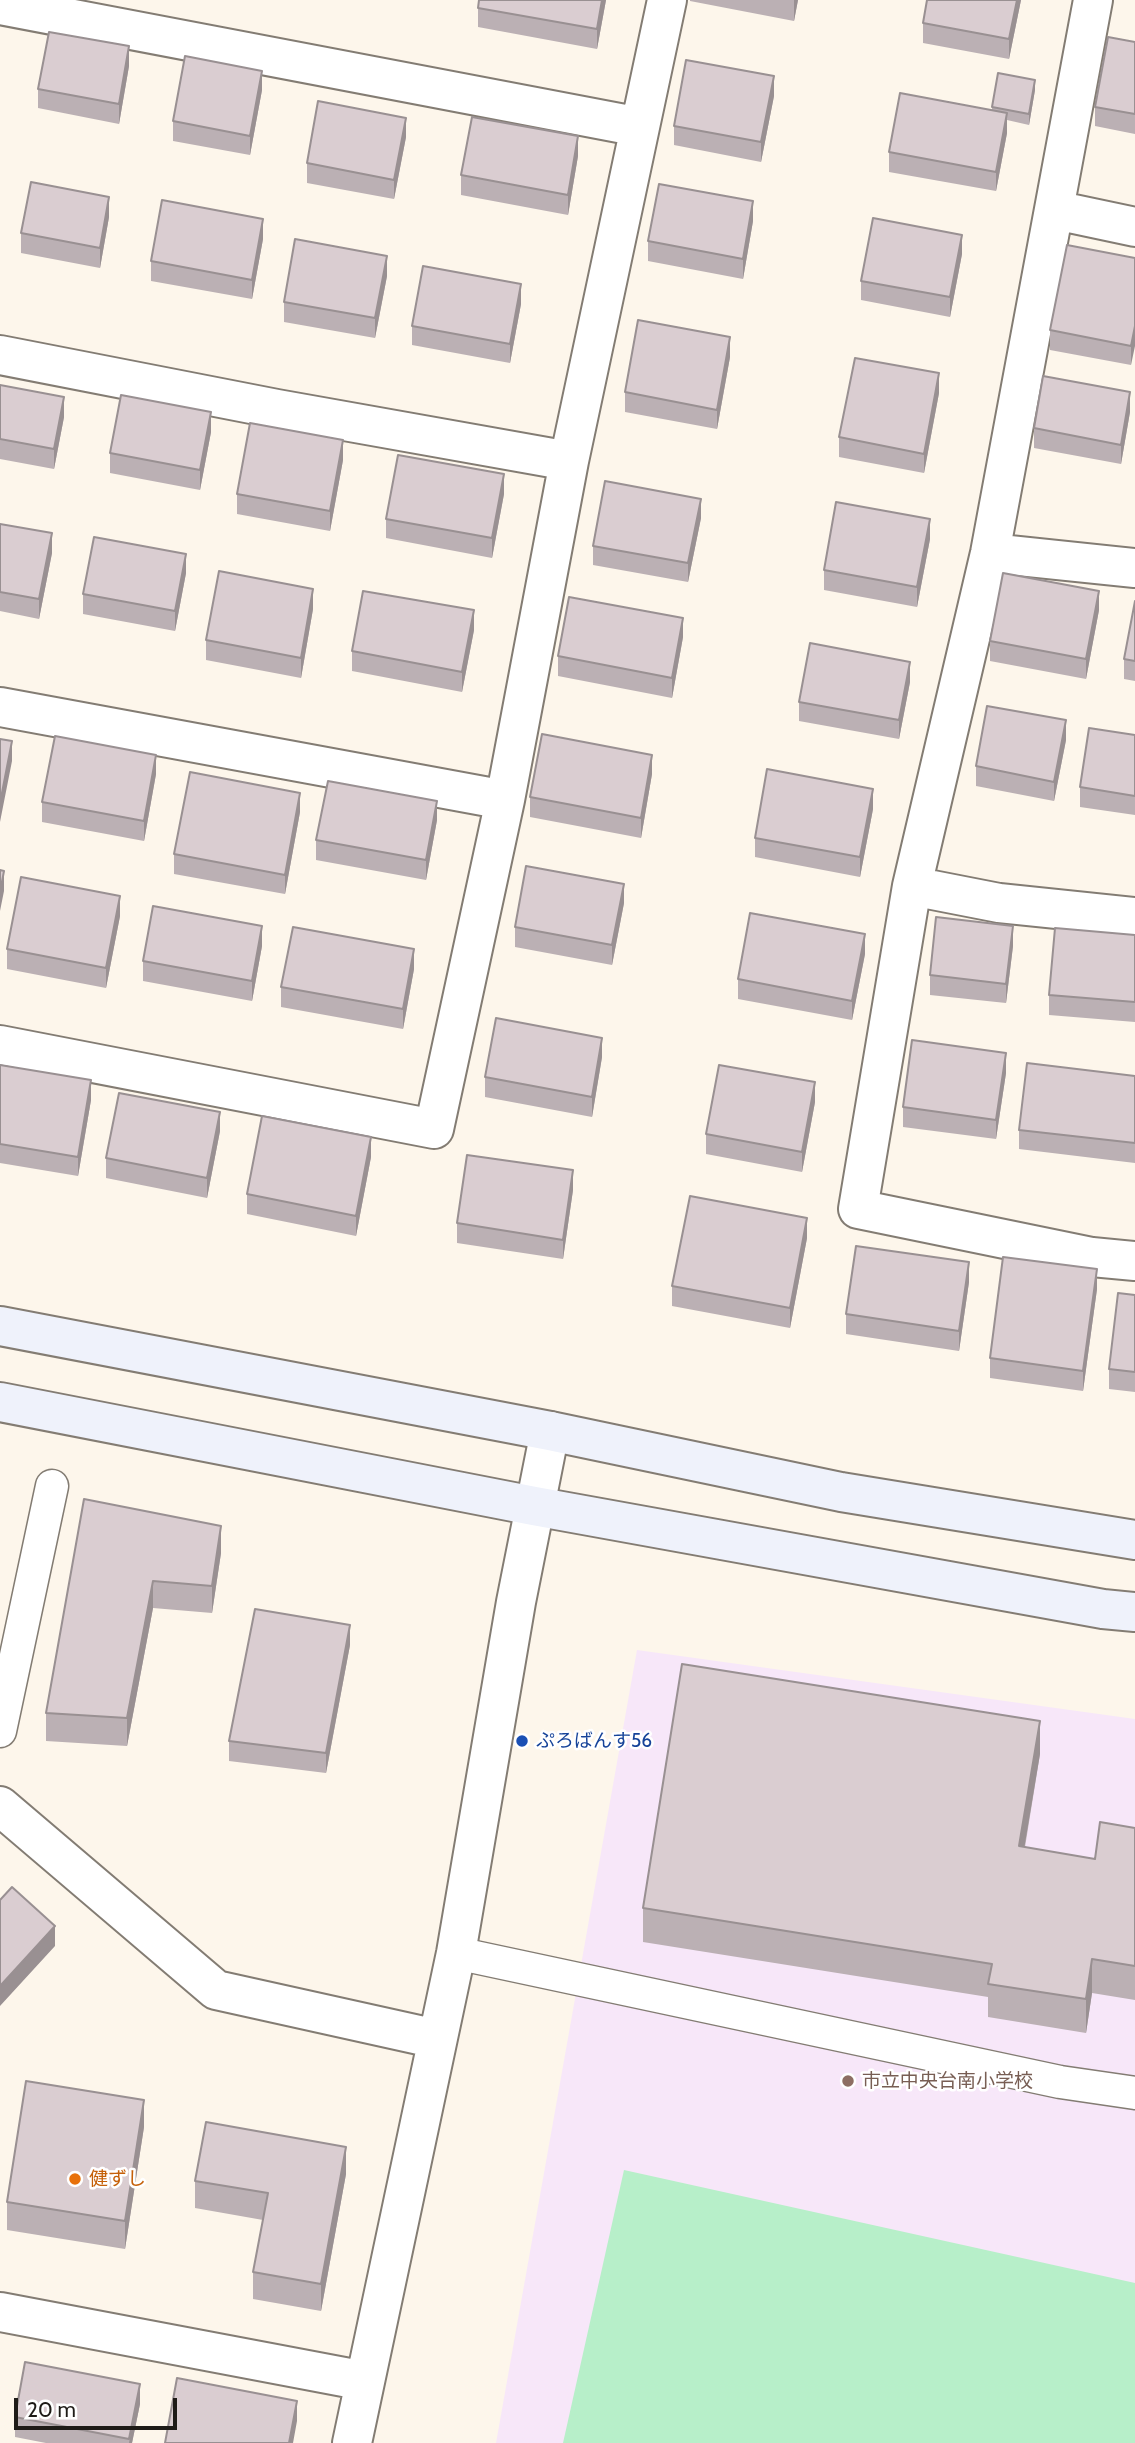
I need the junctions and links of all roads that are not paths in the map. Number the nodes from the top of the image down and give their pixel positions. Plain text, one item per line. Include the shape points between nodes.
1 (667, 0) edge
2 (1093, 0) edge
3 (0, 5) edge
4 (640, 127) junction
5 (1055, 210) junction
6 (1135, 227) edge
7 (0, 355) edge
8 (569, 461) junction
9 (990, 553) junction
10 (1135, 568) edge
11 (0, 707) edge
12 (505, 800) junction
13 (912, 886) junction
14 (1135, 917) edge
15 (0, 1045) edge
16 (1135, 1261) edge
17 (0, 1326) edge
18 (0, 1402) edge
19 (550, 1430) junction
20 (52, 1486) dead end
21 (534, 1506) junction
22 (1135, 1540) edge
23 (1135, 1612) edge
24 (0, 1731) edge
25 (0, 1806) edge
26 (456, 1953) junction
27 (437, 2039) junction
28 (1135, 2093) edge
29 (0, 2312) edge
30 (365, 2381) junction
31 (352, 2443) edge

1 - 4 street
2 - 5 street
3 - 4 street
4 - 8 street
5 - 6 street
5 - 9 street
7 - 8 street
8 - 12 street
9 - 10 street
9 - 13 street
11 - 12 street
12 - 15 street via 434,1129
13 - 14 street via 999,903
13 - 16 street via 858,1209
17 - 19 street
18 - 21 street
19 - 21 street
19 - 22 street via 841,1492
20 - 24 lane
21 - 23 street
21 - 26 street
25 - 27 street via 216,1990
26 - 27 street
26 - 28 lane via 1060,2082
27 - 30 street
29 - 30 street
30 - 31 street

